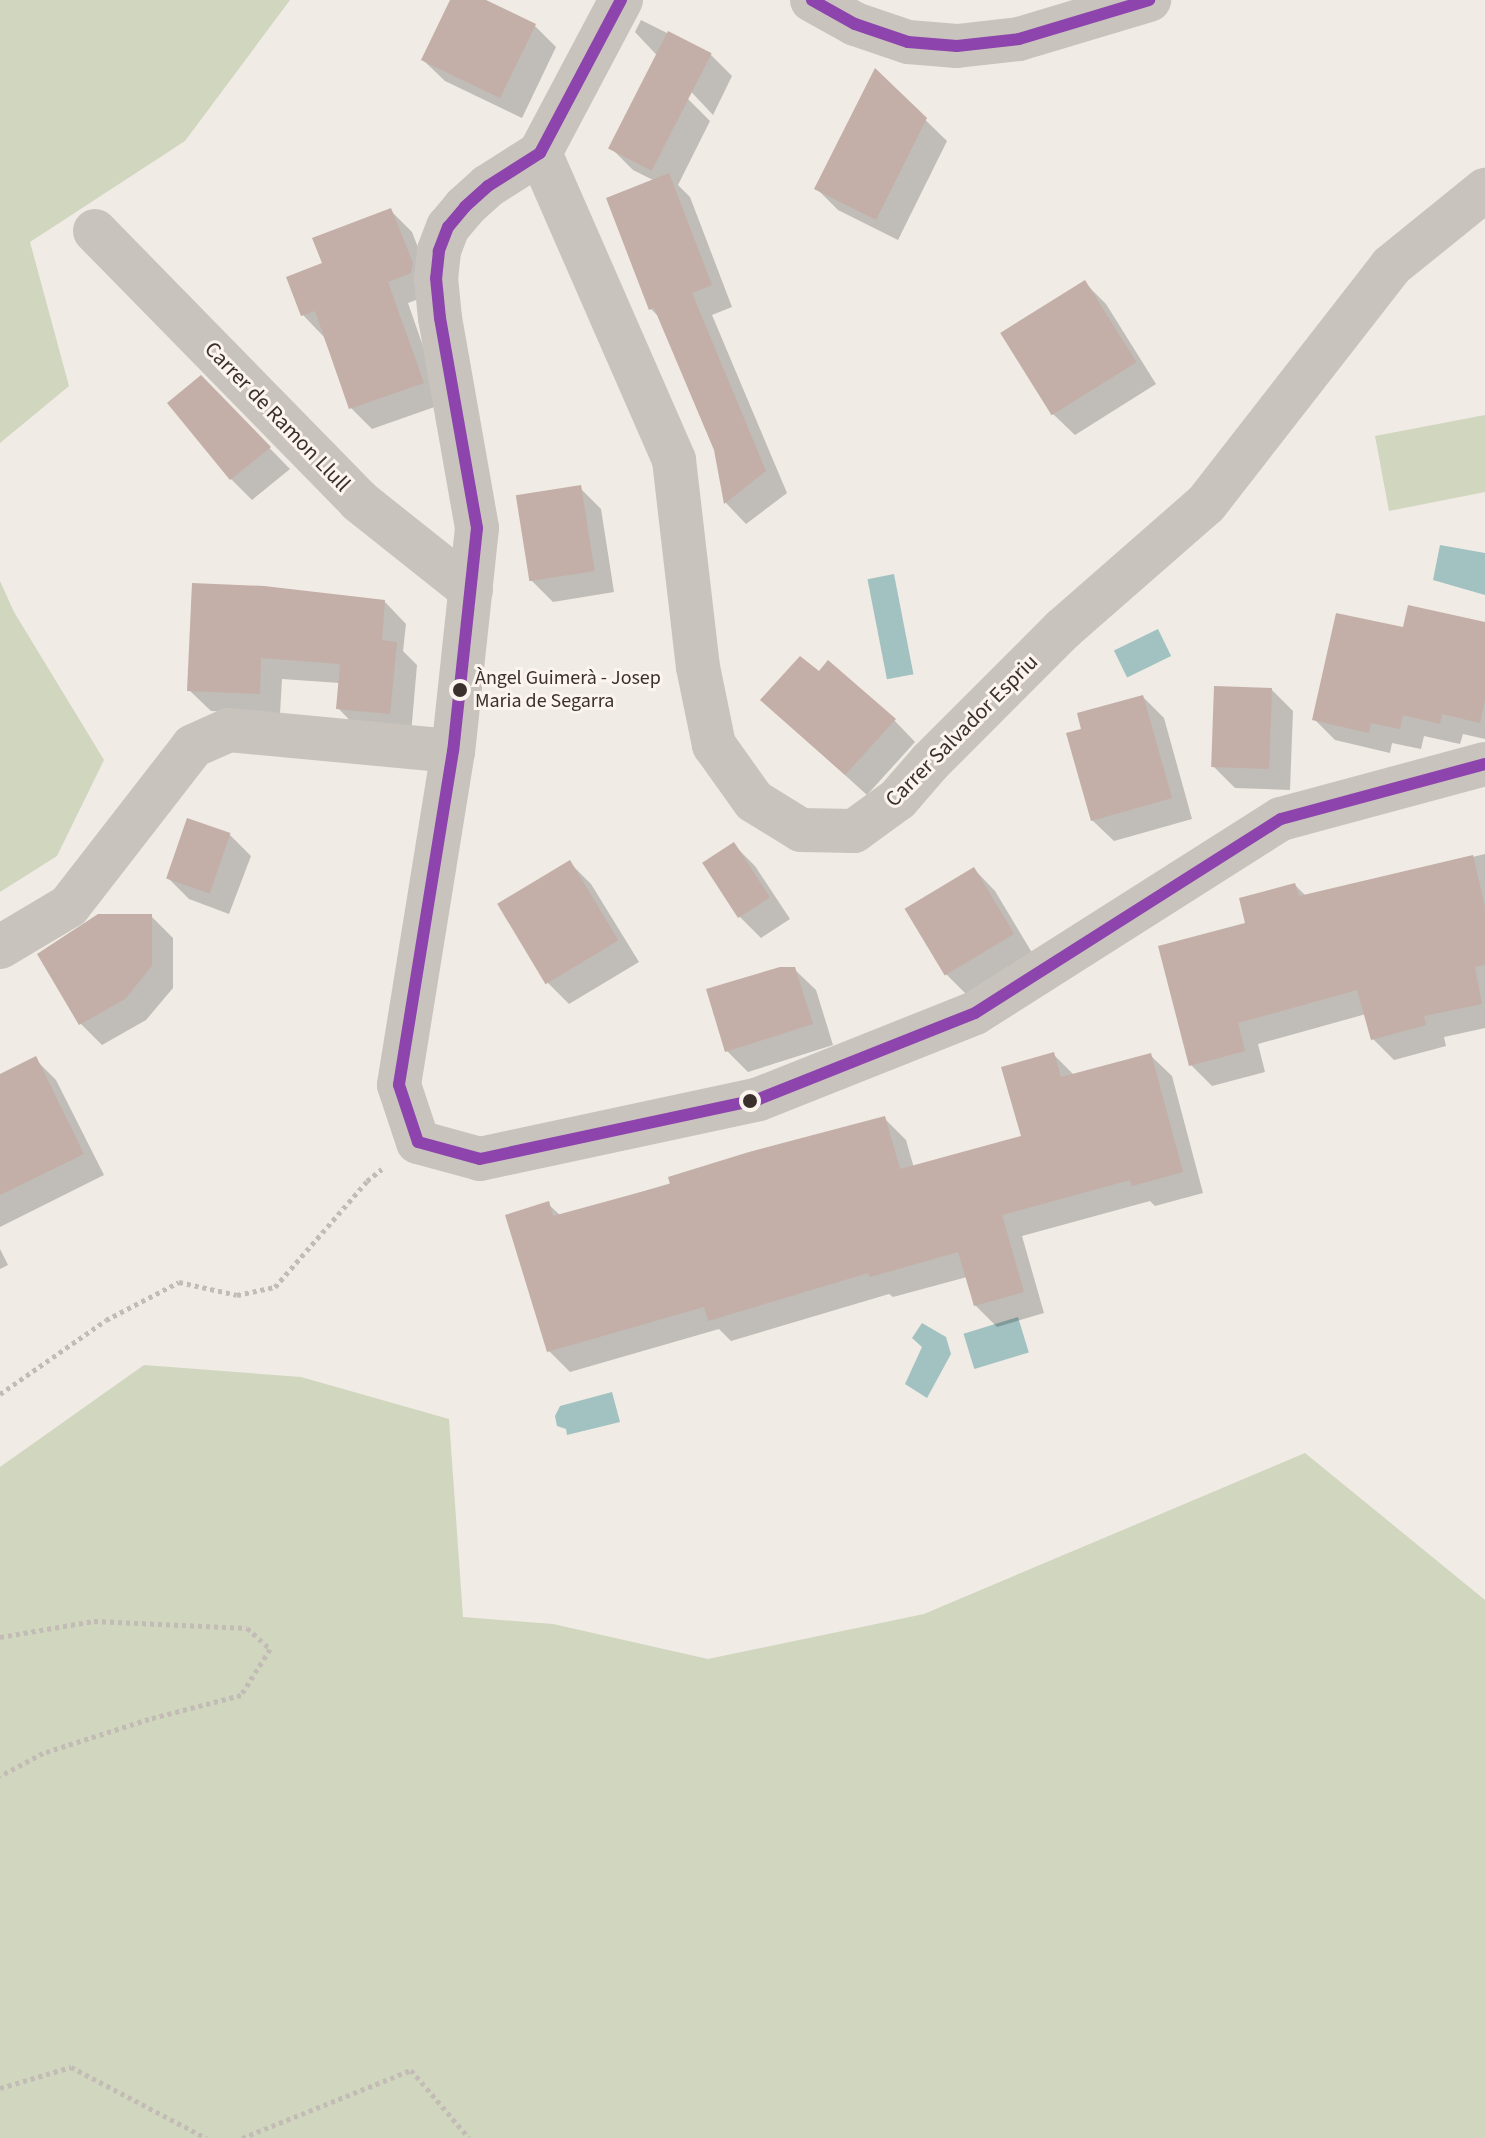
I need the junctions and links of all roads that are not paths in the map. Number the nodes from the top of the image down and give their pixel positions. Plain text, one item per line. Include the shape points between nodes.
1 (621, 0) edge
2 (812, 0) edge
3 (1149, 0) edge
4 (540, 153) junction
5 (1485, 190) edge
6 (95, 231) dead end
7 (471, 590) junction
8 (453, 751) junction
9 (1485, 764) edge
10 (0, 947) edge

1 - 4 street
2 - 3 street via 855,24 908,42 957,46 1019,39
4 - 5 street, Carrer Salvador Espriu via 674,460 698,667 714,745 754,801 801,830 854,831 898,799 1063,629 1206,504 1391,266
4 - 7 street via 465,207 448,227 439,251 440,318 477,528
6 - 7 street, Carrer de Ramon Llull via 359,501
7 - 8 street
8 - 9 street via 399,1085 418,1142 480,1159 759,1099 975,1013 1281,819
8 - 10 street via 229,730 193,746 69,906

